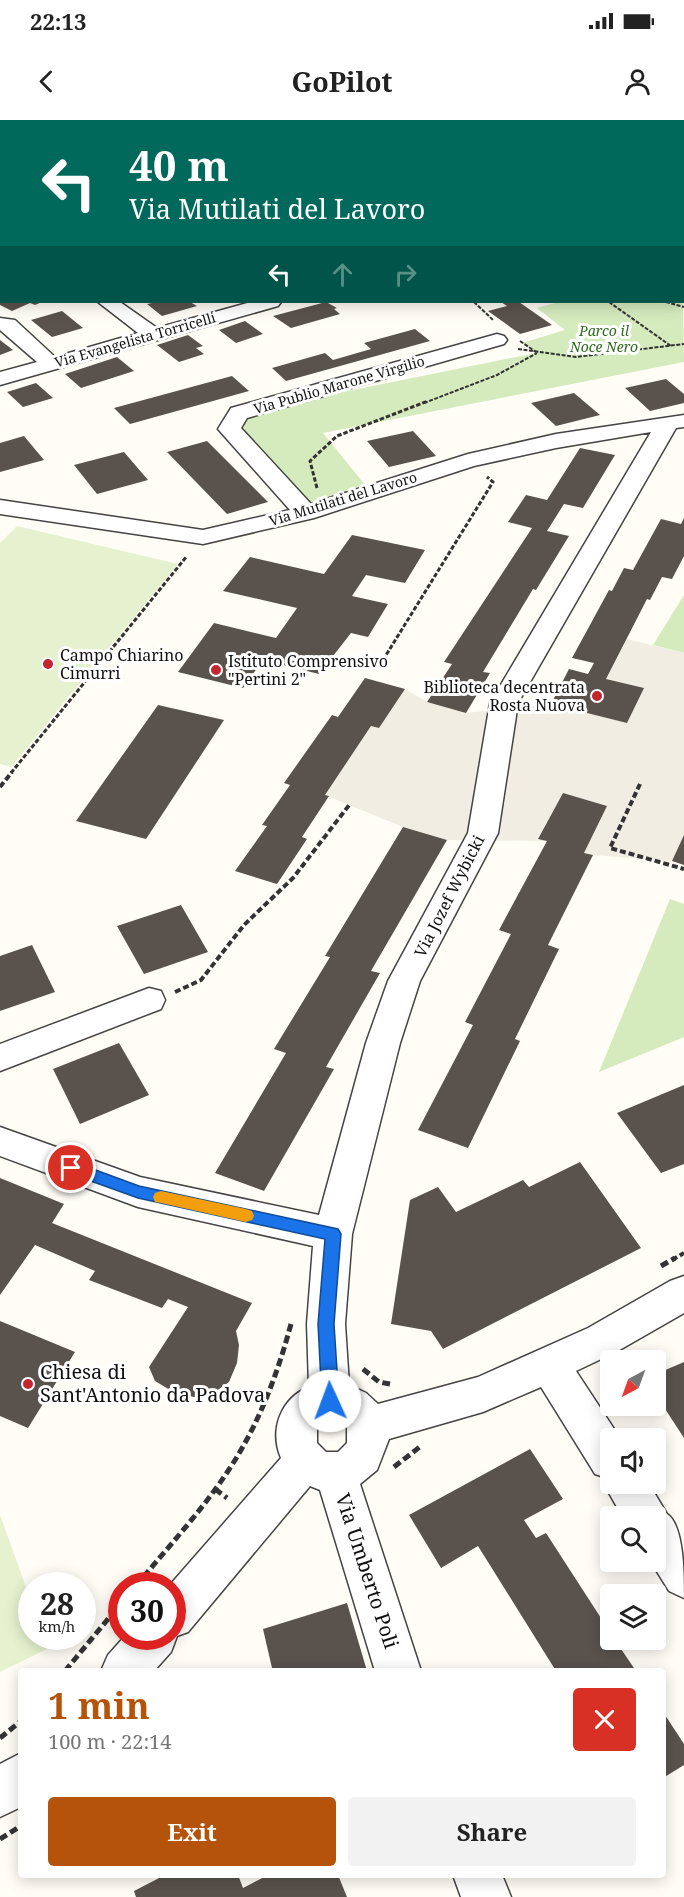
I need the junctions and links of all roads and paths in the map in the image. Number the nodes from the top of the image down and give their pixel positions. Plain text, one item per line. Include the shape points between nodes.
1 (113, 303) edge
2 (267, 303) edge
3 (610, 303) edge
4 (0, 324) edge
5 (153, 334) junction
6 (497, 340) dead end
7 (684, 344) edge
8 (671, 346) junction
9 (51, 364) junction
10 (0, 379) edge
11 (675, 422) edge
12 (468, 461) junction
13 (0, 507) edge
14 (306, 513) junction
15 (203, 537) junction
16 (383, 660) dead end
17 (640, 784) dead end
18 (0, 787) edge
19 (350, 804) dead end
20 (684, 869) edge
21 (149, 1000) joint
22 (0, 1058) edge
23 (0, 1142) edge
24 (333, 1234) junction
25 (684, 1253) edge
26 (669, 1282) edge
27 (292, 1312) dead end
28 (357, 1359) dead end
29 (549, 1364) junction
30 (396, 1386) dead end
31 (330, 1401) junction
32 (368, 1426) junction
33 (600, 1444) edge
34 (320, 1467) junction
35 (666, 1547) edge
36 (147, 1572) edge
37 (684, 1576) edge
38 (186, 1602) edge
39 (108, 1619) edge
40 (143, 1650) edge
41 (67, 1668) edge
42 (127, 1668) edge
43 (397, 1668) edge
44 (18, 1723) edge
45 (0, 1738) edge
46 (18, 1779) edge
47 (0, 1793) edge
48 (18, 1828) edge
49 (0, 1839) edge
50 (478, 1878) edge
51 (486, 1897) edge

1 - 5 street
2 - 5 street, Via Evangelista Torricelli
3 - 8 path
4 - 9 street via 8,324
5 - 9 street, Via Evangelista Torricelli
6 - 14 street, Via Publio Marone Virgilio via 239,413 229,429
7 - 8 path
8 - 14 path via 576,357 537,353 497,375 337,435 310,461 318,492
9 - 10 street, Via Evangelista Torricelli
11 - 12 street, Via Mutilati del Lavoro via 556,441
11 - 24 street, Via Jozef Wybicki via 504,703 483,833 405,981 383,1043
12 - 14 street, Via Mutilati del Lavoro
12 - 16 path via 493,482
13 - 15 street, Via Mutilati del Lavoro
14 - 15 street, Via Mutilati del Lavoro
15 - 18 path
17 - 20 path via 610,848
19 - 21 path via 293,878 244,925 201,981
21 - 22 street
23 - 24 street via 138,1192
24 - 31 street, Via Jozef Wybicki via 326,1324
25 - 26 path
26 - 29 street via 602,1340
27 - 36 path via 281,1364 242,1450
28 - 30 path via 362,1369 379,1382
29 - 32 street via 483,1394
29 - 33 street
31 - 32 street via 354,1408
31 - 34 street via 308,1409 295,1429 297,1452
32 - 34 street via 370,1436 363,1456 346,1469
34 - 38 street
34 - 43 street, Via Umberto Poli
35 - 37 street
39 - 41 path
40 - 42 street
44 - 45 path
46 - 47 street
48 - 49 path
50 - 51 street

